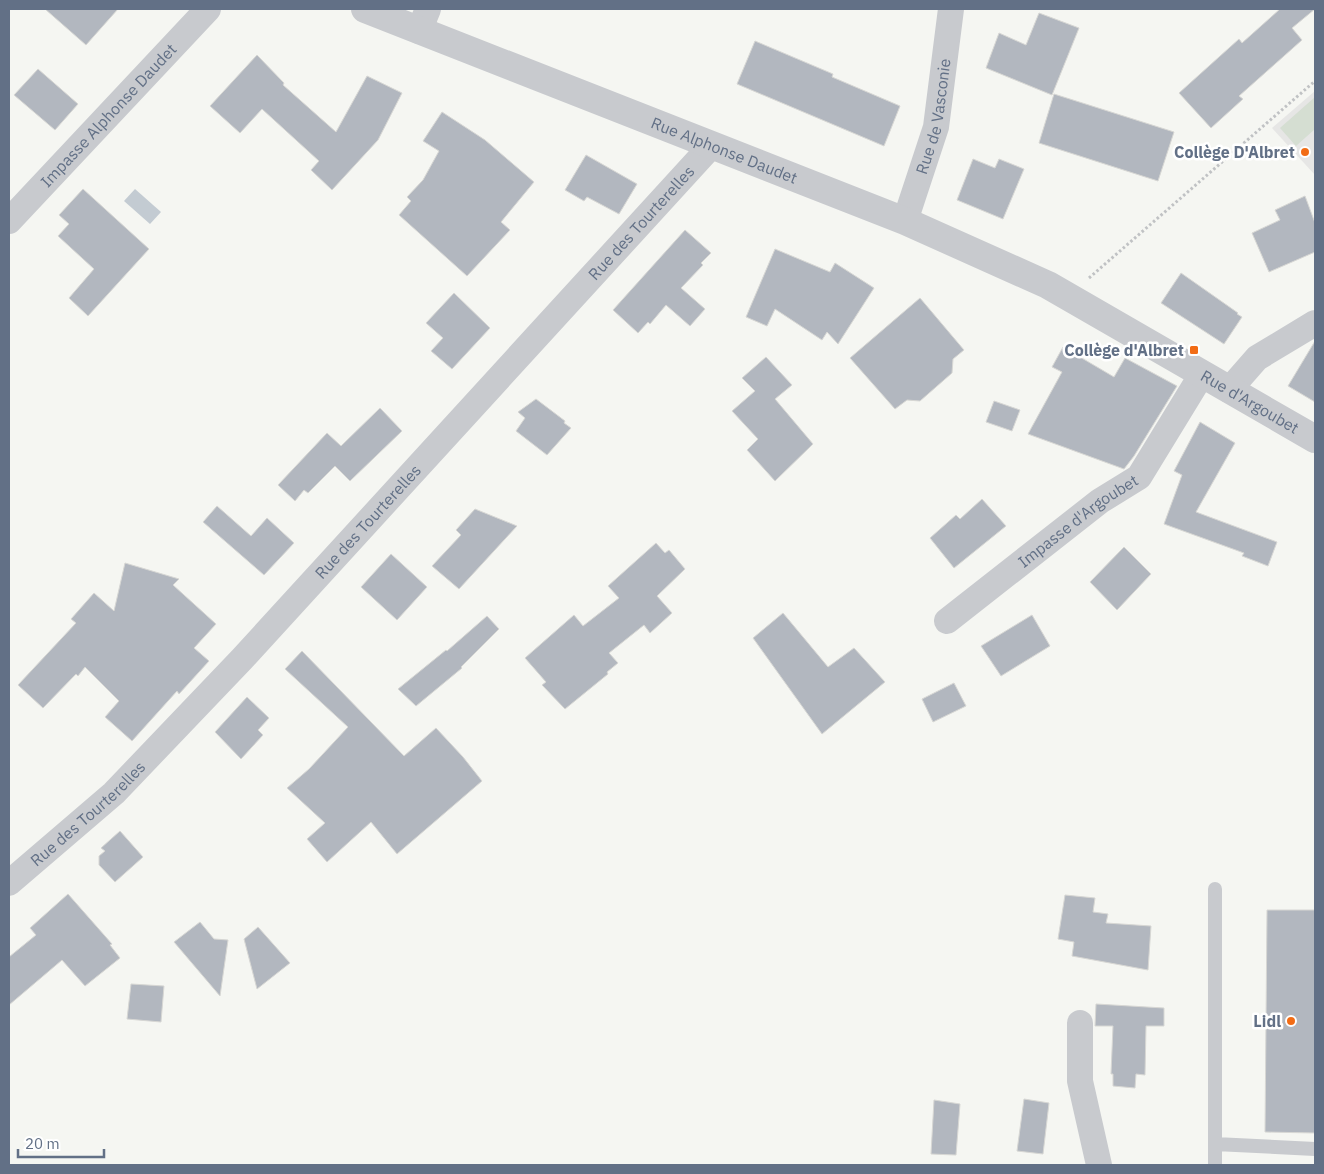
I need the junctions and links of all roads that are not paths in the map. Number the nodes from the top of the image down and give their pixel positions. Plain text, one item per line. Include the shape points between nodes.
1 (208, 9) edge
2 (365, 9) edge
3 (951, 9) edge
4 (424, 20) edge
5 (712, 145) junction
6 (9, 221) edge
7 (904, 221) junction
8 (1082, 294) joint
9 (1315, 323) edge
10 (1202, 374) junction
11 (1229, 390) junction
12 (1315, 439) edge
13 (947, 621) dead end
14 (9, 883) edge
15 (1216, 889) dead end
16 (1080, 1023) dead end
17 (1215, 1144) junction
18 (1315, 1149) edge
19 (1099, 1165) edge
20 (1214, 1165) edge

1 - 6 street, Impasse Alphonse Daudet
2 - 4 street, Rue Alphonse Daudet
3 - 7 street, Rue de Vasconie via 936,127
4 - 5 street, Rue Alphonse Daudet
5 - 7 street, Rue Alphonse Daudet
5 - 14 street, Rue des Tourterelles via 242,659 114,793
7 - 8 street, Rue Alphonse Daudet via 1048,285
8 - 10 street, Rue d'Argoubet
9 - 11 street via 1256,358
10 - 11 street, Rue d'Argoubet
10 - 13 street, Impasse d'Argoubet via 1139,477 1100,501
11 - 12 street, Rue d'Argoubet
15 - 17 lane
16 - 19 street via 1080,1082
17 - 18 lane
17 - 20 lane

